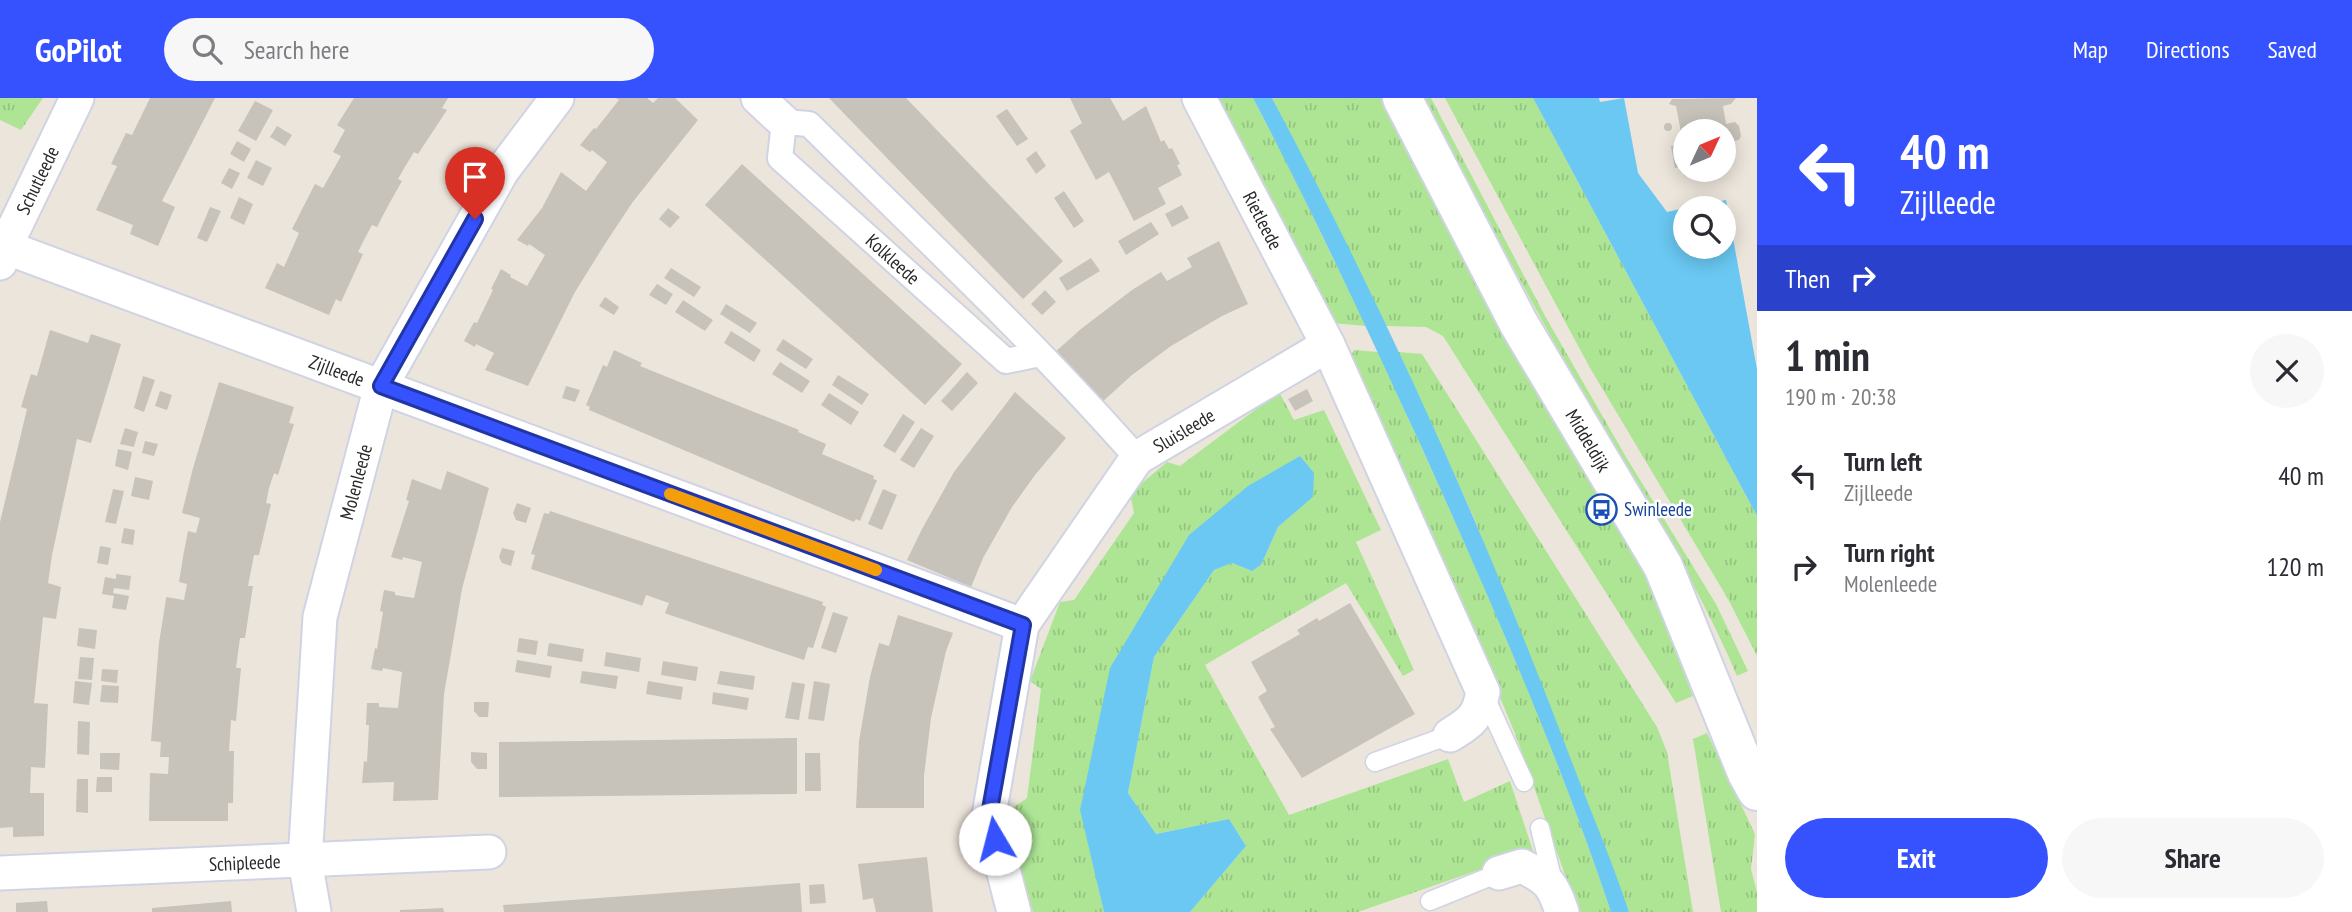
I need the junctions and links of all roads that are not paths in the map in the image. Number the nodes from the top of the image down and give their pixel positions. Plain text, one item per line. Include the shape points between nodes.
1 (77, 98) edge
2 (557, 98) edge
3 (758, 98) edge
4 (1199, 98) edge
5 (1402, 98) edge
6 (784, 122) junction
7 (2, 255) edge
8 (1328, 345) junction
9 (1040, 354) junction
10 (381, 386) junction
11 (1136, 458) junction
12 (1023, 625) junction
13 (1483, 692) junction
14 (1450, 735) joint
15 (1375, 762) dead end
16 (1524, 782) dead end
17 (1757, 791) edge
18 (1540, 828) dead end
19 (489, 852) dead end
20 (305, 861) junction
21 (0, 873) edge
22 (1499, 873) joint
23 (1558, 900) edge
24 (1430, 901) dead end
25 (314, 912) edge
26 (1014, 912) edge

1 - 7 street, Schutleede
2 - 10 street, Molenleede via 502,171
3 - 6 street, Kolkleede
4 - 8 street, Rietleede
5 - 17 street, Middeldijk via 1519,324 1663,566
6 - 9 street, Kolkleede via 809,124
6 - 9 street, Kolkleede via 780,158 1006,361
7 - 10 street, Zijlleede
8 - 11 street, Sluisleede
8 - 13 street
9 - 11 street, Kolkleede
10 - 12 street, Zijlleede
10 - 20 street, Molenleede via 320,617
11 - 12 street, Sluisleede
12 - 26 street, Sluisleede via 989,815
13 - 14 street via 1473,721
13 - 16 lane
14 - 15 lane
18 - 23 lane
19 - 20 street, Schipleede
20 - 21 street, Schipleede
20 - 25 street, Molenleede
22 - 23 street via 1522,866 1541,875
22 - 24 lane

